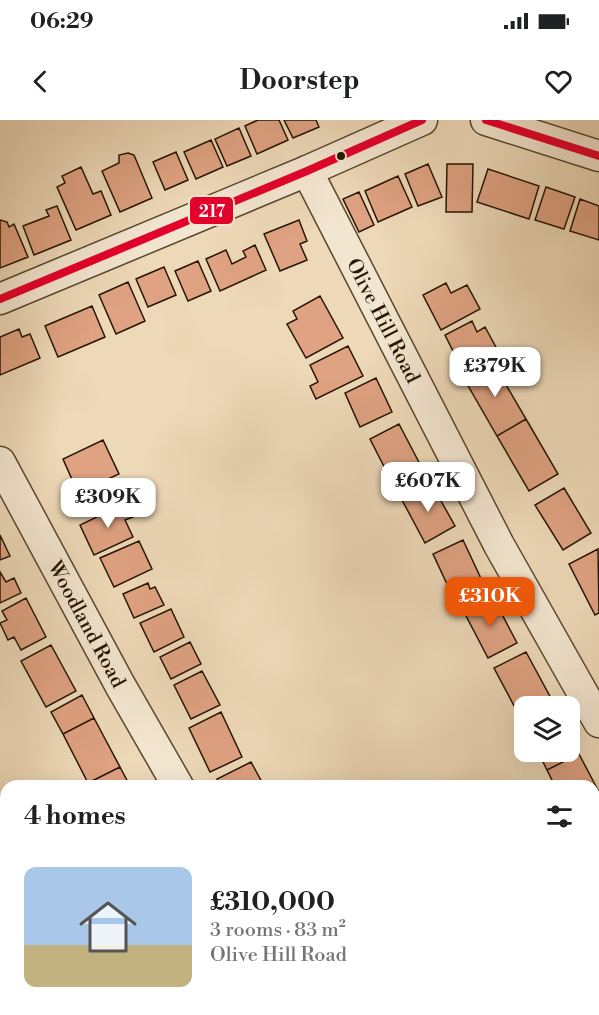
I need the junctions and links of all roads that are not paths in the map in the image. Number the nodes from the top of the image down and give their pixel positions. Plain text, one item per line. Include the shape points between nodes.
1 (422, 120) edge
2 (486, 120) edge
3 (599, 156) edge
4 (307, 171) junction
5 (0, 299) edge
6 (0, 462) edge
7 (599, 722) edge
8 (175, 780) edge

1 - 4 street
2 - 3 street
4 - 5 street
4 - 7 street, Olive Hill Road via 499,544
6 - 8 street, Woodland Road

